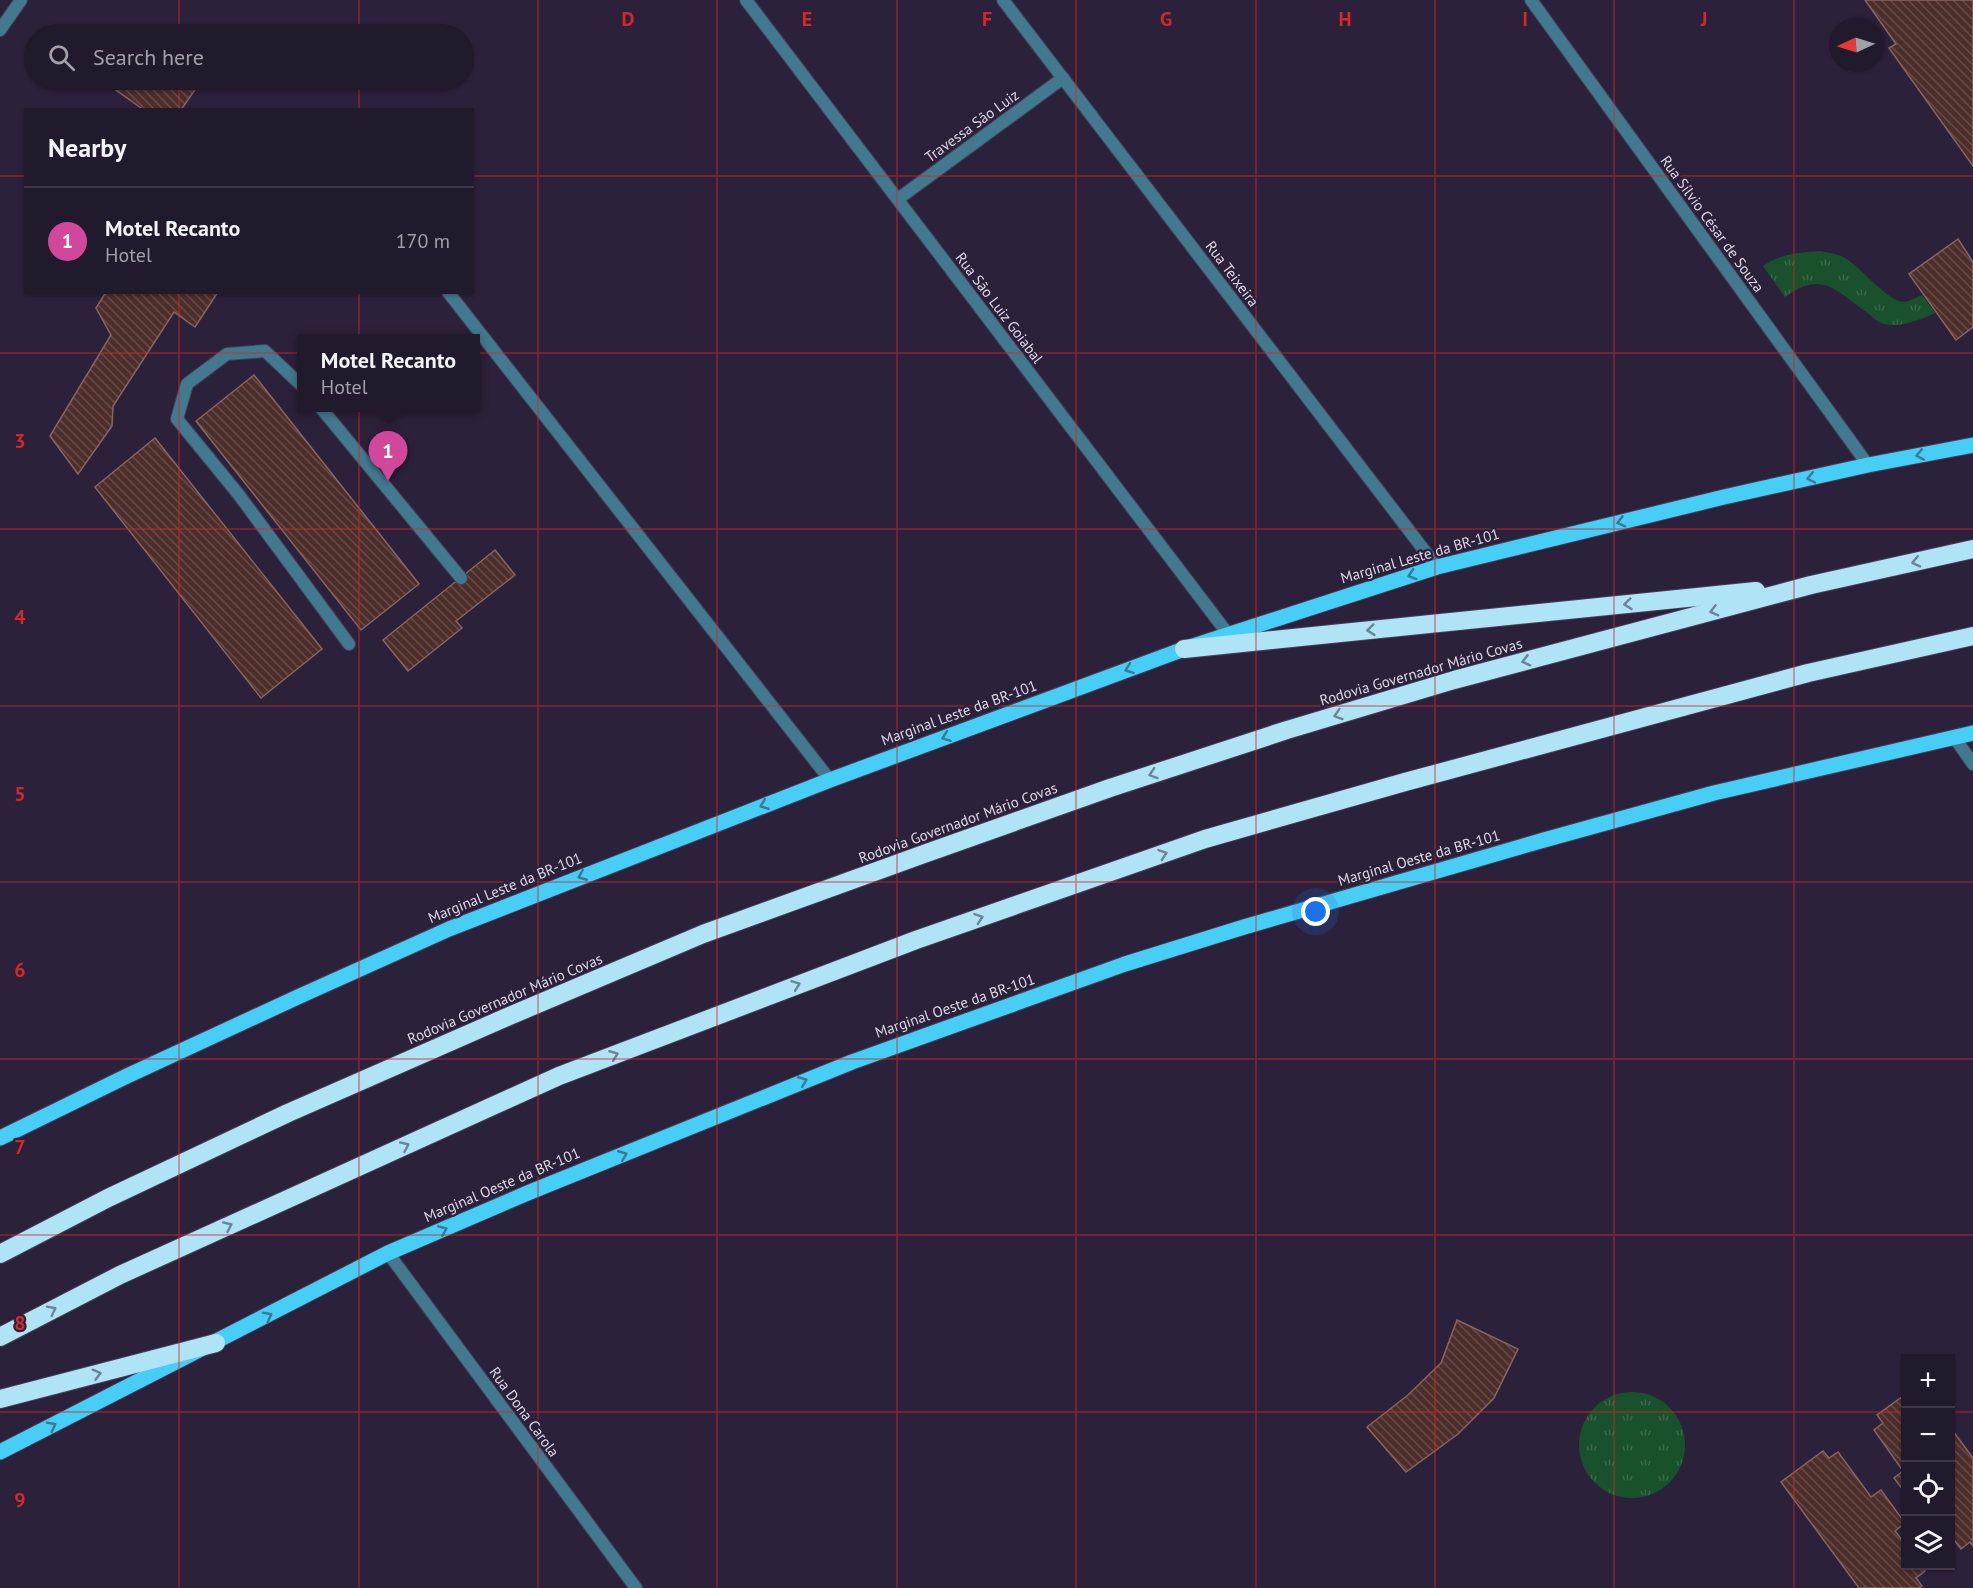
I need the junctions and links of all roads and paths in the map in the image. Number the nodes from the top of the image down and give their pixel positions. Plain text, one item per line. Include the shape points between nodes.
1 (21, 0) edge
2 (746, 0) edge
3 (1004, 0) edge
4 (1531, 0) edge
5 (0, 30) edge
6 (1063, 78) junction
7 (898, 199) junction
8 (450, 294) edge
9 (297, 381) edge
10 (324, 412) edge
11 (1973, 445) edge
12 (1868, 465) junction
13 (1973, 549) edge
14 (1437, 567) junction
15 (460, 578) dead end
16 (1812, 585) junction
17 (1228, 634) junction
18 (1973, 636) edge
19 (350, 644) dead end
20 (1184, 649) junction
21 (1973, 733) edge
22 (1953, 737) junction
23 (1973, 764) edge
24 (830, 780) junction
25 (0, 1138) edge
26 (388, 1253) junction
27 (0, 1254) edge
28 (0, 1337) edge
29 (216, 1343) junction
30 (0, 1399) edge
31 (0, 1452) edge
32 (636, 1588) edge

1 - 5 street
2 - 7 street, Rua São Luiz Goiabal
3 - 6 street, Rua Teixeira
4 - 12 street, Rua Sílvio César de Souza
6 - 7 street, Travessa São Luiz
6 - 14 street, Rua Teixeira
7 - 17 street, Rua São Luiz Goiabal
8 - 24 street
9 - 19 street via 265,351 227,354 187,384 177,419
10 - 15 street
11 -> 12 main road, Marginal Leste da BR-101
12 -> 14 main road, Marginal Leste da BR-101
13 -> 16 highway, Rodovia Governador Mário Covas
14 -> 17 main road, Marginal Leste da BR-101
16 -> 20 highway
16 -> 27 highway, Rodovia Governador Mário Covas via 1454,680 1287,730 1110,788 703,934 288,1113
17 - 20 main road, Marginal Leste da BR-101
28 -> 18 highway via 120,1275 560,1076 916,940 1205,839 1808,673
20 -> 24 main road, Marginal Leste da BR-101
21 - 22 main road, Marginal Oeste da BR-101
22 - 23 street
26 -> 22 main road, Marginal Oeste da BR-101 via 852,1062 1125,964 1692,799
24 -> 25 main road, Marginal Leste da BR-101 via 448,929
29 -> 26 main road, Marginal Oeste da BR-101
26 - 32 street, Rua Dona Carola
30 -> 29 highway
31 -> 29 main road, Marginal Oeste da BR-101

